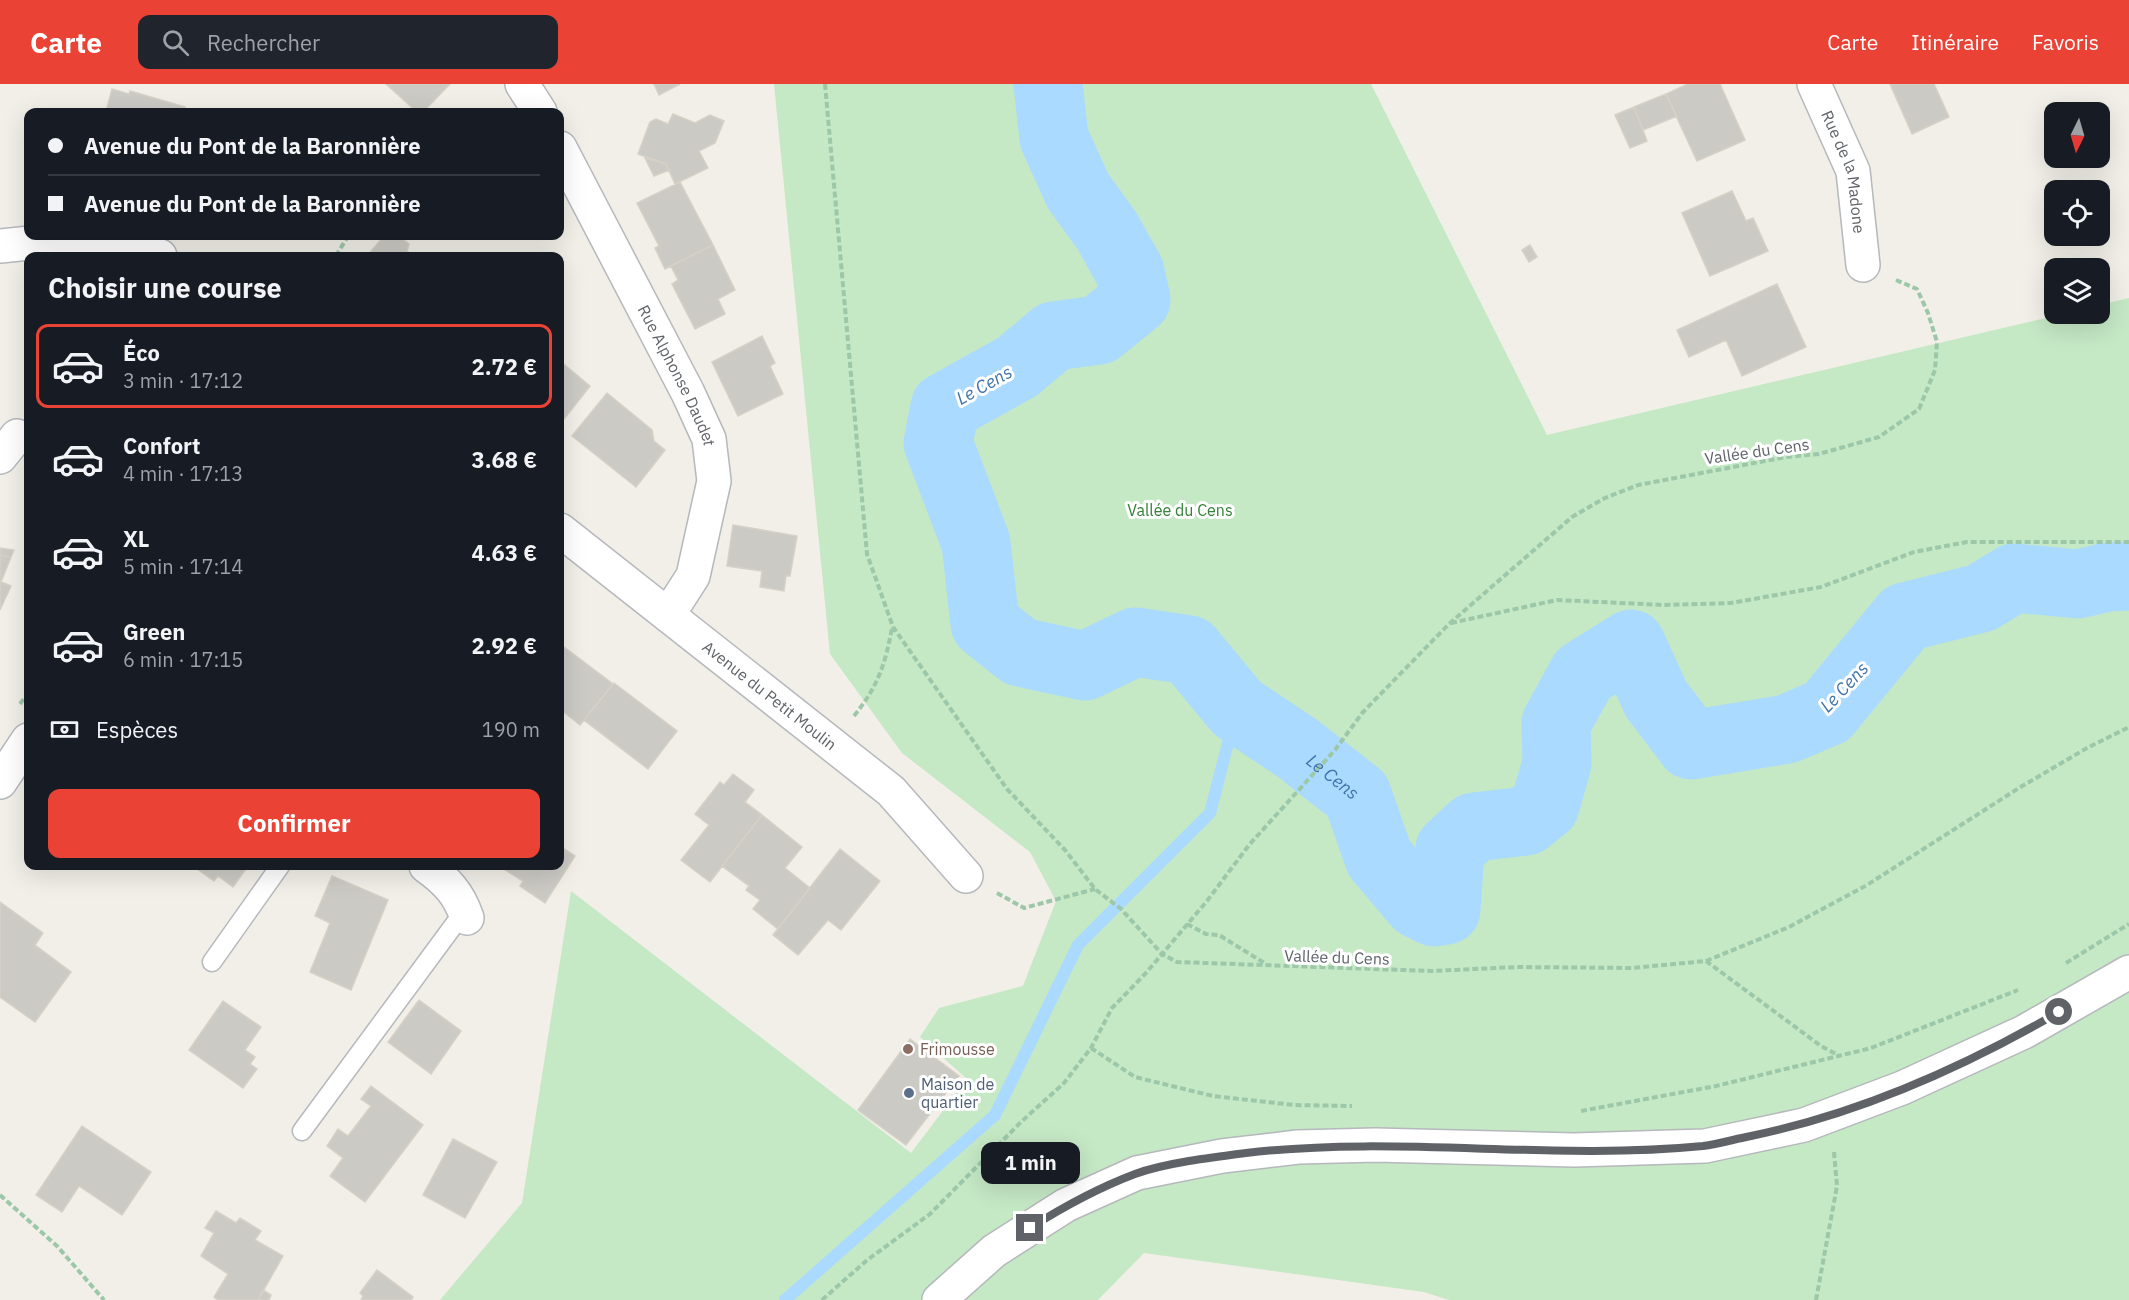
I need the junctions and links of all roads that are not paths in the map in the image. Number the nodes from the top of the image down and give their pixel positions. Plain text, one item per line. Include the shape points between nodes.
1 (522, 84) edge
2 (1814, 84) edge
3 (537, 108) edge
4 (564, 156) edge
5 (58, 240) edge
6 (58, 240) edge
7 (0, 246) edge
8 (146, 252) edge
9 (1863, 265) road end
10 (564, 533) edge
11 (668, 615) junction
12 (24, 746) edge
13 (0, 782) edge
14 (277, 870) edge
15 (432, 870) edge
16 (966, 876) road end
17 (466, 914) joint
18 (212, 962) dead end
19 (2129, 972) edge
20 (302, 1131) dead end
21 (939, 1300) edge

1 - 3 street
2 - 9 street, Rue de la Madone via 1852,171
4 - 11 street, Rue Alphonse Daudet via 709,439 714,481 693,576
5 - 7 street
6 - 8 street
10 - 11 street, Avenue du Petit Moulin
11 - 16 street, Avenue du Petit Moulin via 891,791
12 - 13 street
14 - 18 lane
15 - 17 street via 460,897
17 - 20 lane
19 - 21 street via 2024,1032 1902,1088 1804,1125 1705,1146 1574,1150 1298,1147 1137,1173 1066,1205 994,1251

